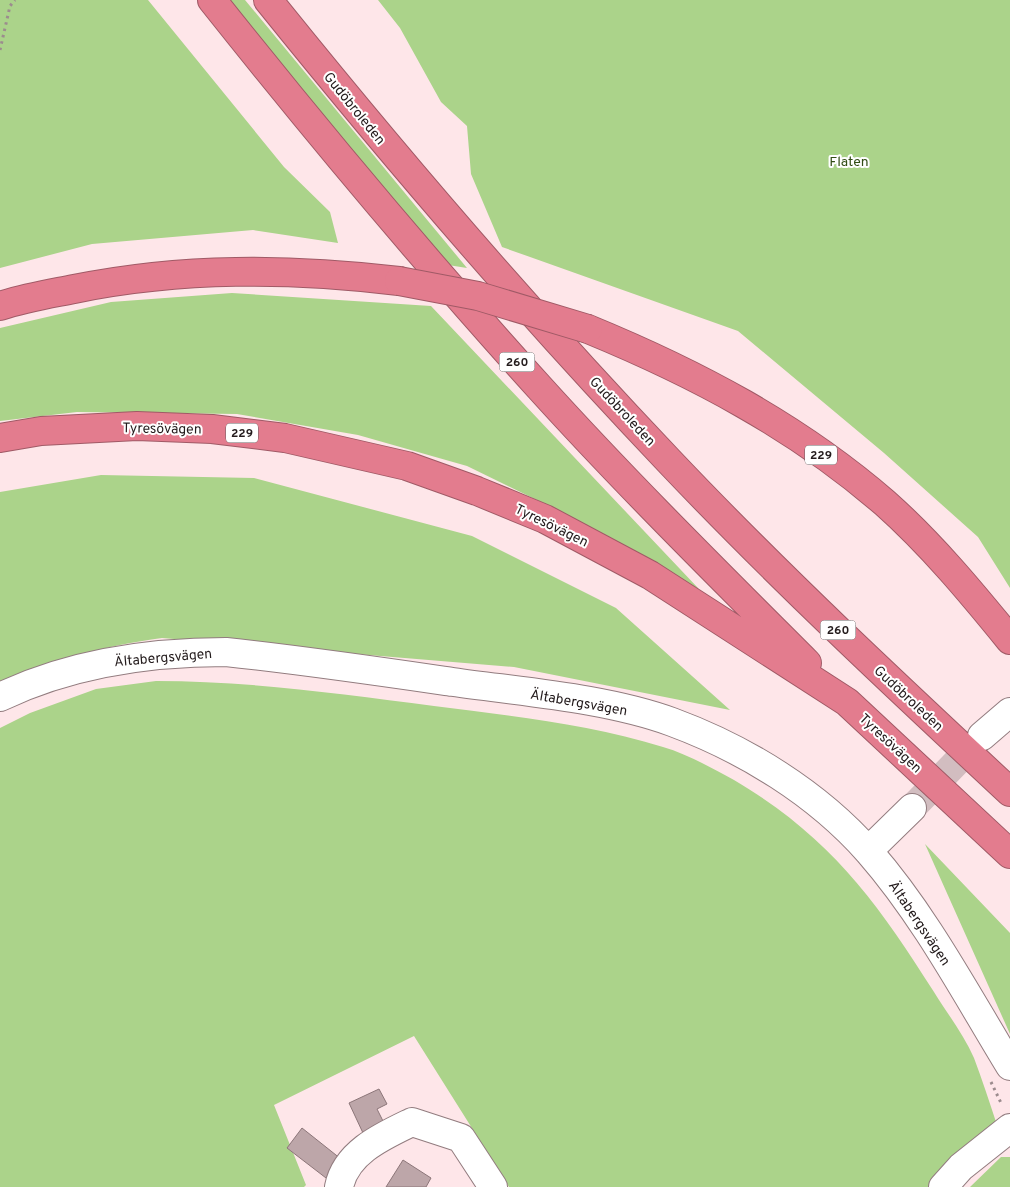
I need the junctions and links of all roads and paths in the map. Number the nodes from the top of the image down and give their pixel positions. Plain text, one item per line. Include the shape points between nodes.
1 (15, 0) edge
2 (212, 0) edge
3 (268, 0) edge
4 (0, 50) edge
5 (0, 306) edge
6 (0, 438) edge
7 (1010, 640) edge
8 (0, 697) edge
9 (847, 702) junction
10 (1010, 712) edge
11 (982, 736) tunnel mouth
12 (1010, 792) edge
13 (912, 808) tunnel mouth
14 (868, 851) junction
15 (1010, 854) edge
16 (1000, 1073) edge
17 (1007, 1118) edge
18 (339, 1187) edge
19 (492, 1187) edge
20 (943, 1187) edge

1 - 4 path via 10,6
2 - 9 highway, 260 via 377,203 540,387 712,568
3 - 12 highway, Gudöbroleden / 260 via 406,168 670,462 856,648
5 - 7 highway, 229, bridge via 123,279 268,270 399,280 478,296 588,329 716,387 834,464 885,503 963,582
6 - 9 highway, Tyresövägen / 229 via 41,431 137,426 212,429 285,438 407,466 546,519 650,575
8 - 14 street, Ältabergsvägen via 56,674 103,662 184,652 226,652 563,698 671,722 718,742 759,763 798,789
9 - 15 highway, Tyresövägen / 229
10 - 11 street
13 - 14 street
14 - 16 street, Ältabergsvägen via 928,932
16 - 17 path
17 - 20 street
18 - 19 street via 342,1172 372,1141 412,1122 461,1138

